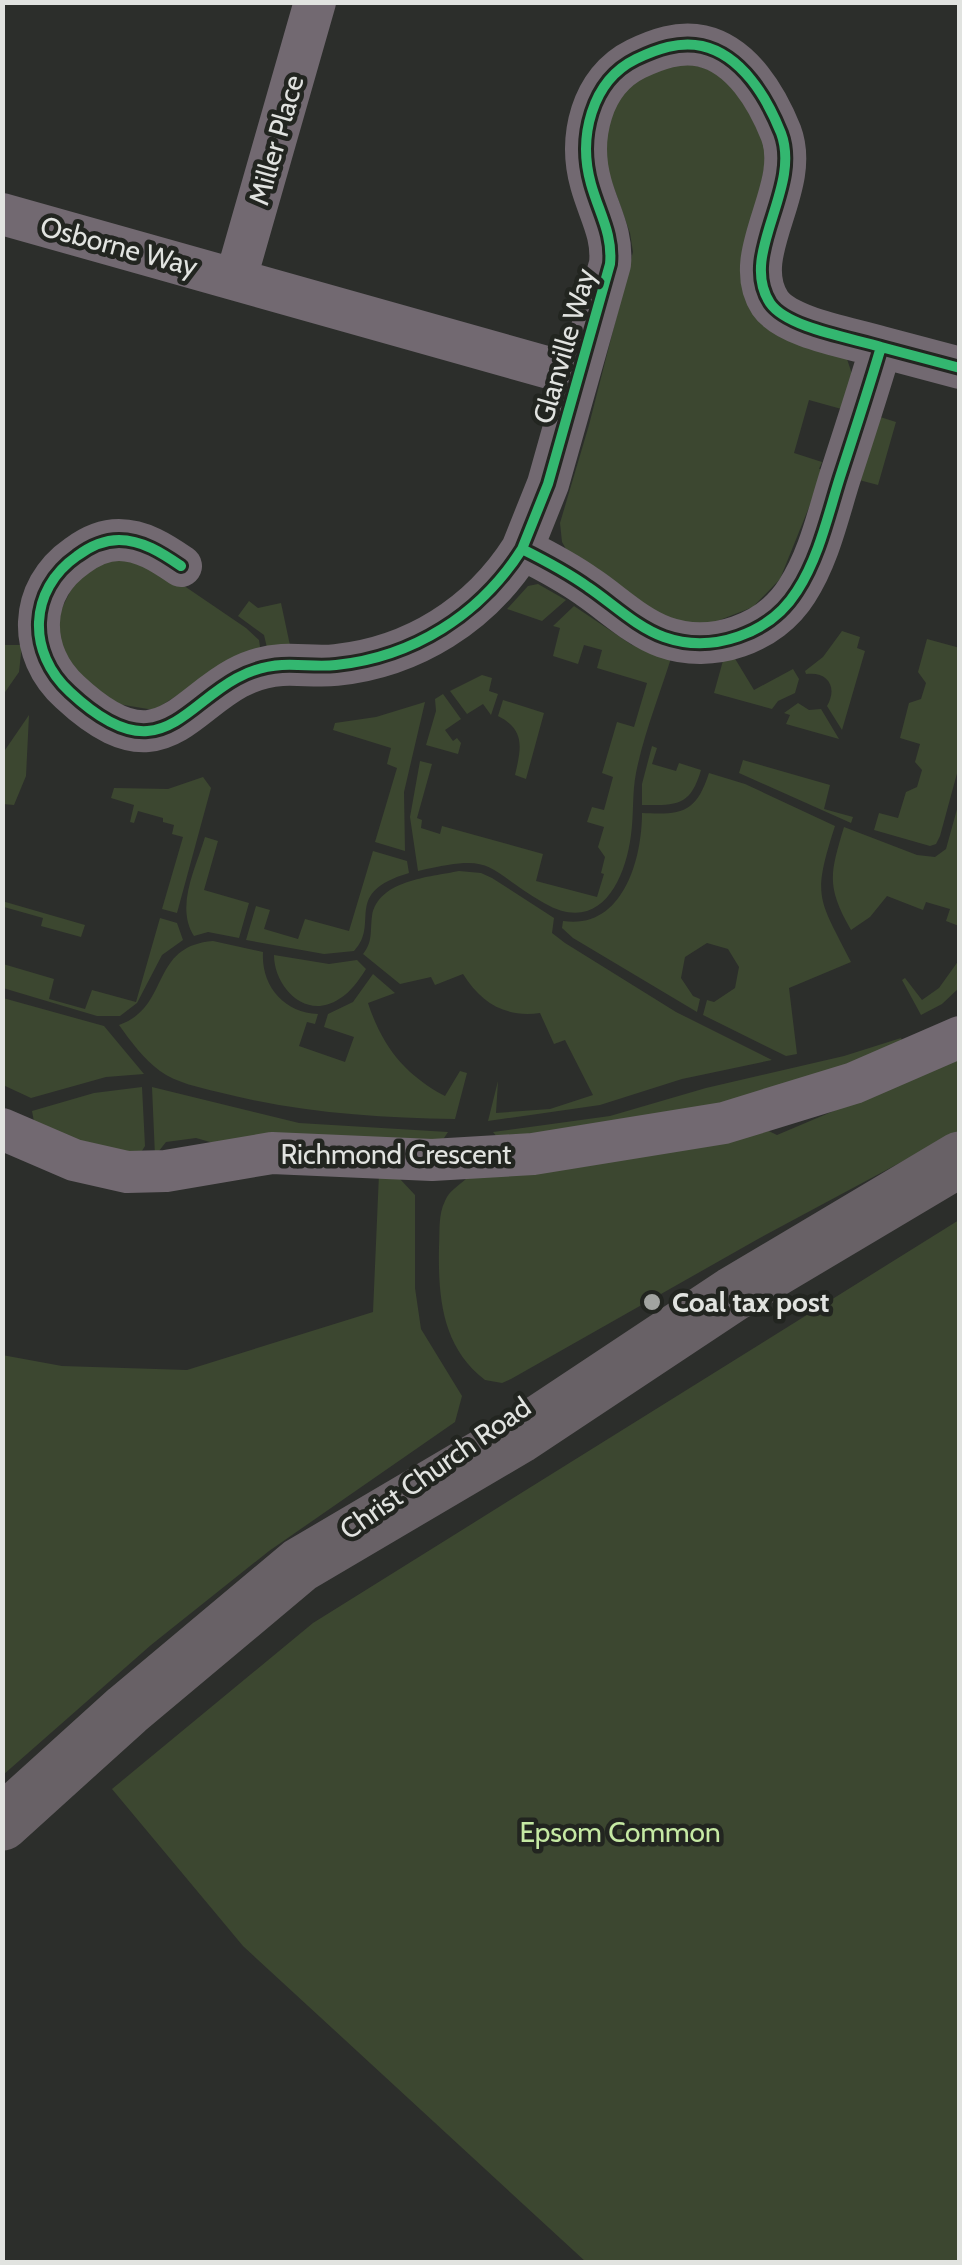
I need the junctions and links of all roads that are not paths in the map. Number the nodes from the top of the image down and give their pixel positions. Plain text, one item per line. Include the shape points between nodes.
1 (315, 2) edge
2 (2, 214) edge
3 (236, 278) junction
4 (881, 347) junction
5 (960, 368) edge
6 (578, 376) junction
7 (522, 549) junction
8 (181, 566) dead end
9 (960, 1036) edge
10 (2, 1129) edge
11 (960, 1159) edge
12 (2, 1823) edge

1 - 3 street, Miller Place
2 - 3 street, Osborne Way
3 - 6 street, Glanville Way
4 - 5 street, Glanville Way
4 - 6 street, Glanville Way via 786,318 770,302 761,267 786,175 785,145 745,72 717,52 686,44 629,62 608,81 591,113 587,162 612,250
4 - 7 street via 808,572 788,602 756,629 710,643 665,637
6 - 7 street, Glanville Way
7 - 8 street, Glanville Way via 473,605 420,643 350,663 258,668 166,728 123,727 89,708 52,670 38,633 42,598 72,559 103,542 141,544
9 - 10 street, Richmond Crescent via 844,1087 750,1116 533,1154 432,1160 272,1153 127,1172 74,1160
11 - 12 main road, Christ Church Road via 300,1566

